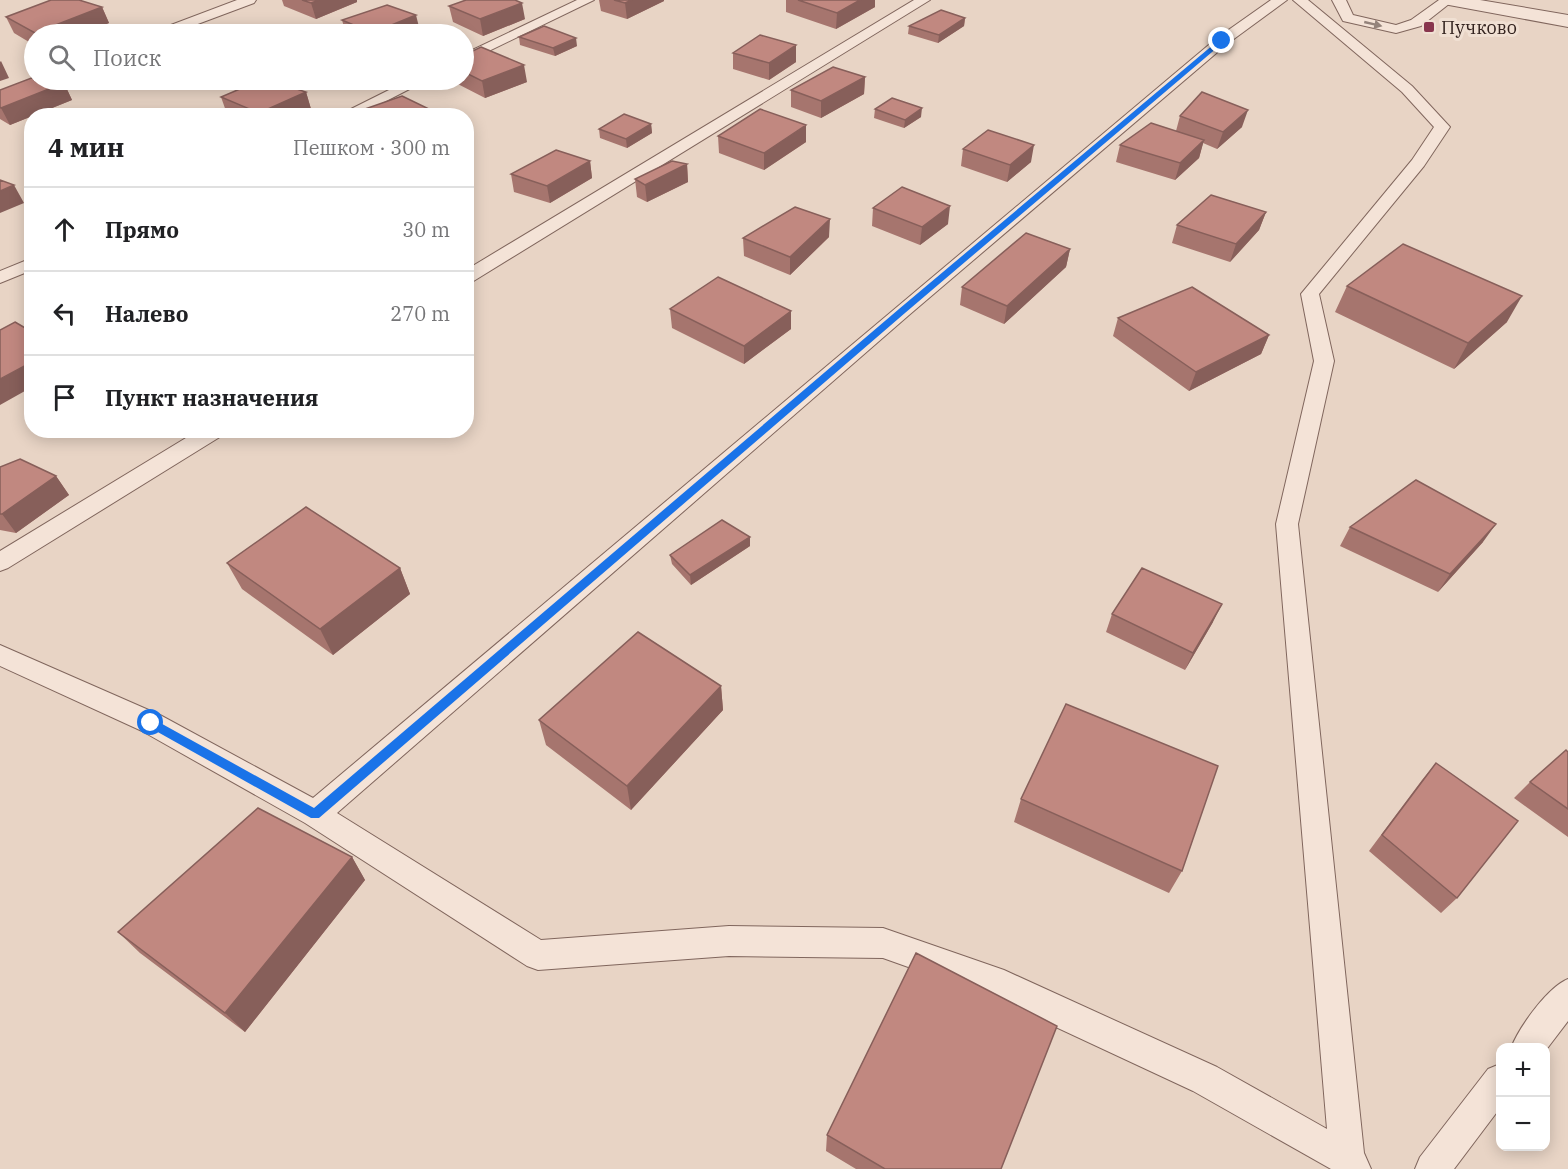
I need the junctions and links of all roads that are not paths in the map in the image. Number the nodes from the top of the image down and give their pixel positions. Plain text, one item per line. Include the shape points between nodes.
1 (249, 0) edge
2 (587, 0) edge
3 (923, 0) edge
4 (1280, 0) edge
5 (1300, 0) edge
6 (1339, 0) edge
7 (1448, 0) edge
8 (1568, 21) edge
9 (185, 24) edge
10 (474, 54) edge
11 (399, 90) edge
12 (361, 108) edge
13 (24, 267) edge
14 (474, 273) edge
15 (0, 278) edge
16 (203, 438) edge
17 (0, 562) edge
18 (0, 655) edge
19 (315, 814) junction
20 (1568, 994) edge
21 (1530, 1043) edge
22 (1496, 1086) edge
23 (1350, 1164) edge
24 (1432, 1169) edge

1 - 9 lane
2 - 10 lane
3 - 14 lane
4 - 19 lane via 1222,41 948,272
5 - 23 lane via 1407,89 1442,127 1418,163 1311,294 1324,361 1287,524
6 -> 7 lane via 1348,18 1396,29 1416,23
7 - 8 street
11 - 12 lane
13 - 15 lane
16 - 17 lane
18 - 19 lane via 151,723
19 - 23 lane via 538,955 729,941 883,943 993,981 1194,1074
20 - 21 lane
22 - 24 lane

